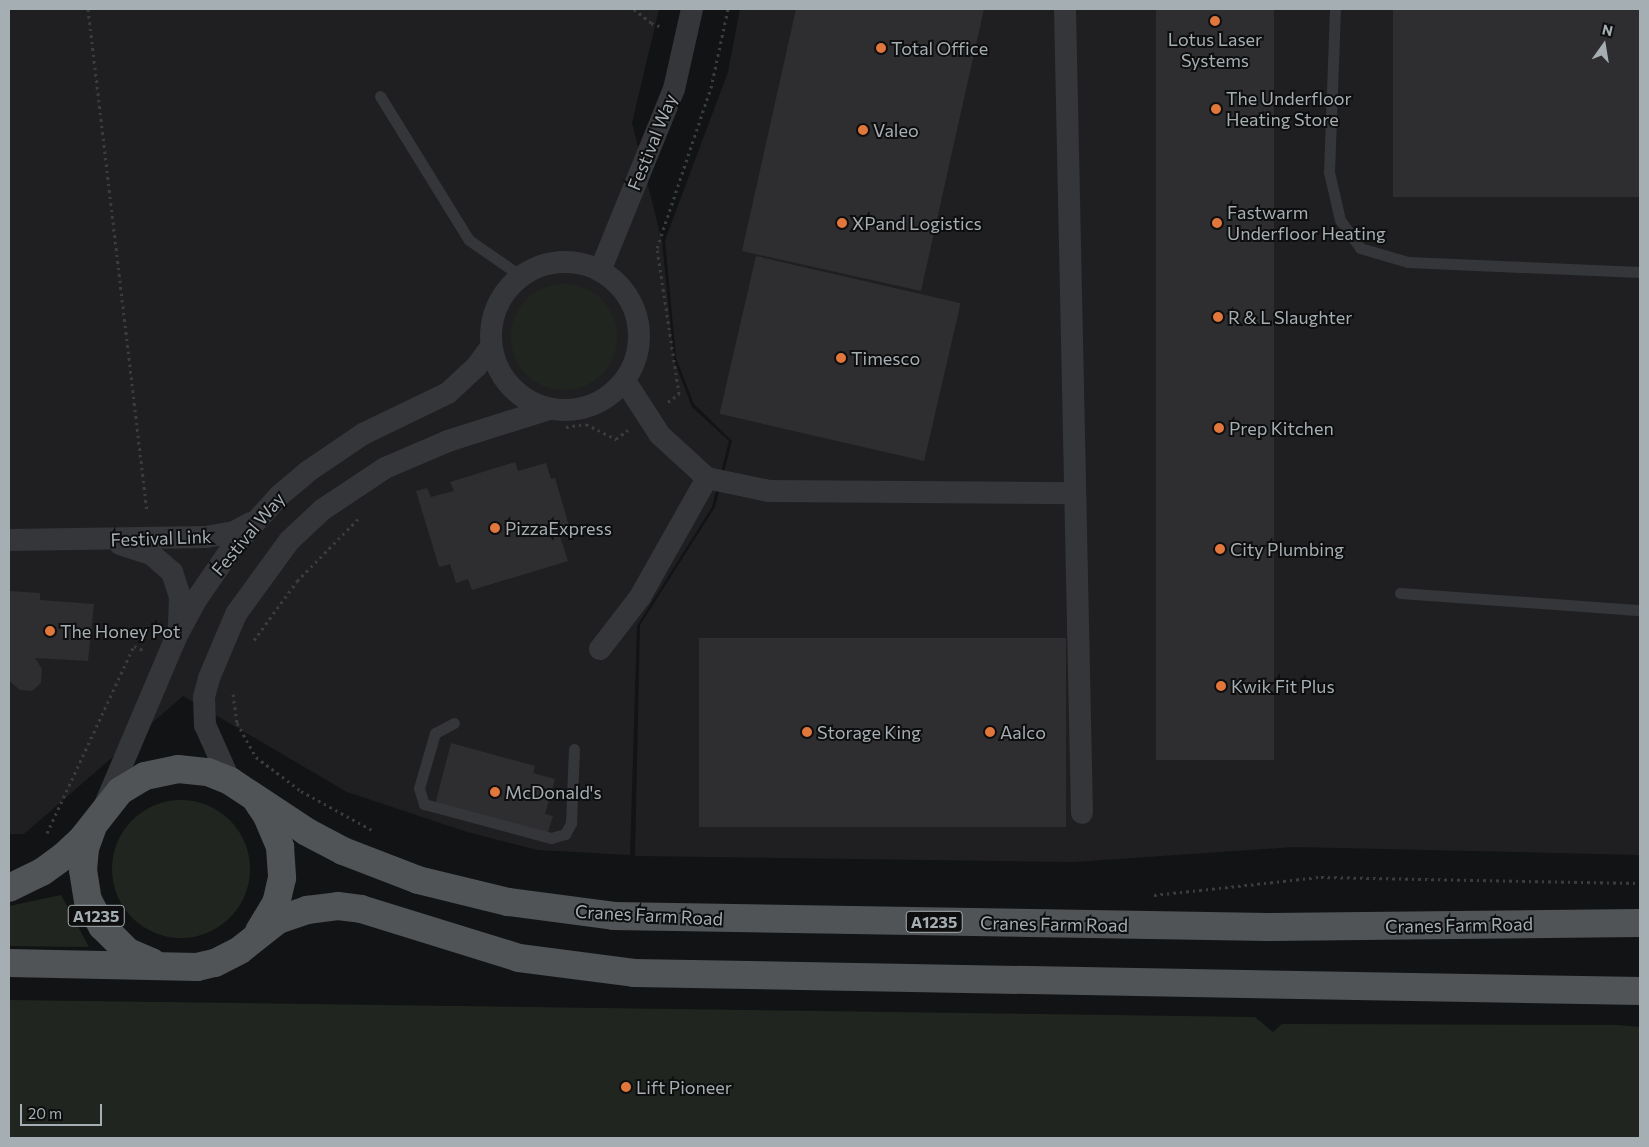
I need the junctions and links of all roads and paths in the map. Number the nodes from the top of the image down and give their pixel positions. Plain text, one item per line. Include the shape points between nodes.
1 (88, 9) edge
2 (634, 9) edge
3 (692, 9) edge
4 (728, 9) edge
5 (1065, 9) edge
6 (1335, 9) edge
7 (686, 34) junction
8 (380, 96) dead end
9 (600, 271) junction
10 (1640, 272) edge
11 (521, 276) junction
12 (491, 347) junction
13 (625, 381) junction
14 (647, 417) junction
15 (554, 418) junction
16 (707, 478) junction
17 (1075, 493) junction
18 (361, 517) dead end
19 (148, 519) dead end
20 (256, 520) junction
21 (9, 540) edge
22 (92, 541) junction
23 (1400, 593) dead end
24 (1640, 610) edge
25 (176, 637) junction
26 (252, 643) dead end
27 (600, 648) dead end
28 (146, 652) dead end
29 (232, 688) dead end
30 (454, 723) dead end
31 (574, 750) dead end
32 (230, 780) junction
33 (253, 796) junction
34 (1082, 813) dead end
35 (99, 815) junction
36 (378, 834) dead end
37 (39, 840) dead end
38 (1640, 882) edge
39 (9, 888) edge
40 (1145, 896) dead end
41 (1640, 923) edge
42 (254, 938) junction
43 (9, 963) edge
44 (175, 968) junction
45 (1640, 990) edge

1 - 19 path
2 - 7 path via 651,23
3 - 7 street, Festival Way
4 - 14 path via 711,88 657,248 680,394
5 - 17 street
6 - 10 lane via 1329,172 1340,220 1360,248 1408,262
7 - 9 street, Festival Way via 674,89
8 - 11 lane via 469,240
9 - 11 street via 567,262 543,266
9 - 13 street via 620,286 633,306 640,332 636,358
11 - 12 street via 501,298 492,322
12 - 15 street via 504,379 523,398
12 - 20 street, Festival Way via 448,393 335,451 280,495
13 - 14 street
13 - 15 street via 605,400
14 - 15 path via 616,439 586,424
14 - 16 street via 660,435
15 - 32 street, Festival Way via 448,441 385,468 322,510 289,541 236,614 204,697 205,725
16 - 17 street via 770,491
16 - 27 street via 640,596
17 - 34 street
18 - 26 path via 297,581
20 - 22 street, Festival Link via 219,536
20 - 25 street, Festival Way via 214,574
21 - 22 street, Festival Link
22 - 25 street, Festival Link via 138,548 167,566 177,582 180,596
23 - 24 lane
25 - 35 street, Festival Way
28 - 37 path via 134,646 46,834
29 - 36 path via 238,724 256,757 301,791
30 - 31 lane via 436,733 419,788 424,804 551,838 565,834 571,823
32 - 33 main road, Cranes Farm Road / A1235
32 - 35 main road, Cranes Farm Road / A1235 via 208,772 178,769 145,776 120,791
33 - 41 main road, Cranes Farm Road / A1235 via 307,832 343,851 418,880 508,902 614,916 1268,927
33 - 42 main road, Cranes Farm Road / A1235 via 267,816 280,847 282,878 276,903
35 - 39 main road, Cranes Farm Road / A1235 via 64,856 42,872
35 - 44 main road, Cranes Farm Road / A1235 via 85,848 83,870 88,900 102,926 128,952
38 - 40 path via 1321,877
42 - 44 main road, Cranes Farm Road / A1235 via 240,950 215,963
42 - 45 main road, Cranes Farm Road / A1235 via 278,920 292,915 349,906 519,958 624,972
43 - 44 main road, Cranes Farm Road / A1235 via 109,963

